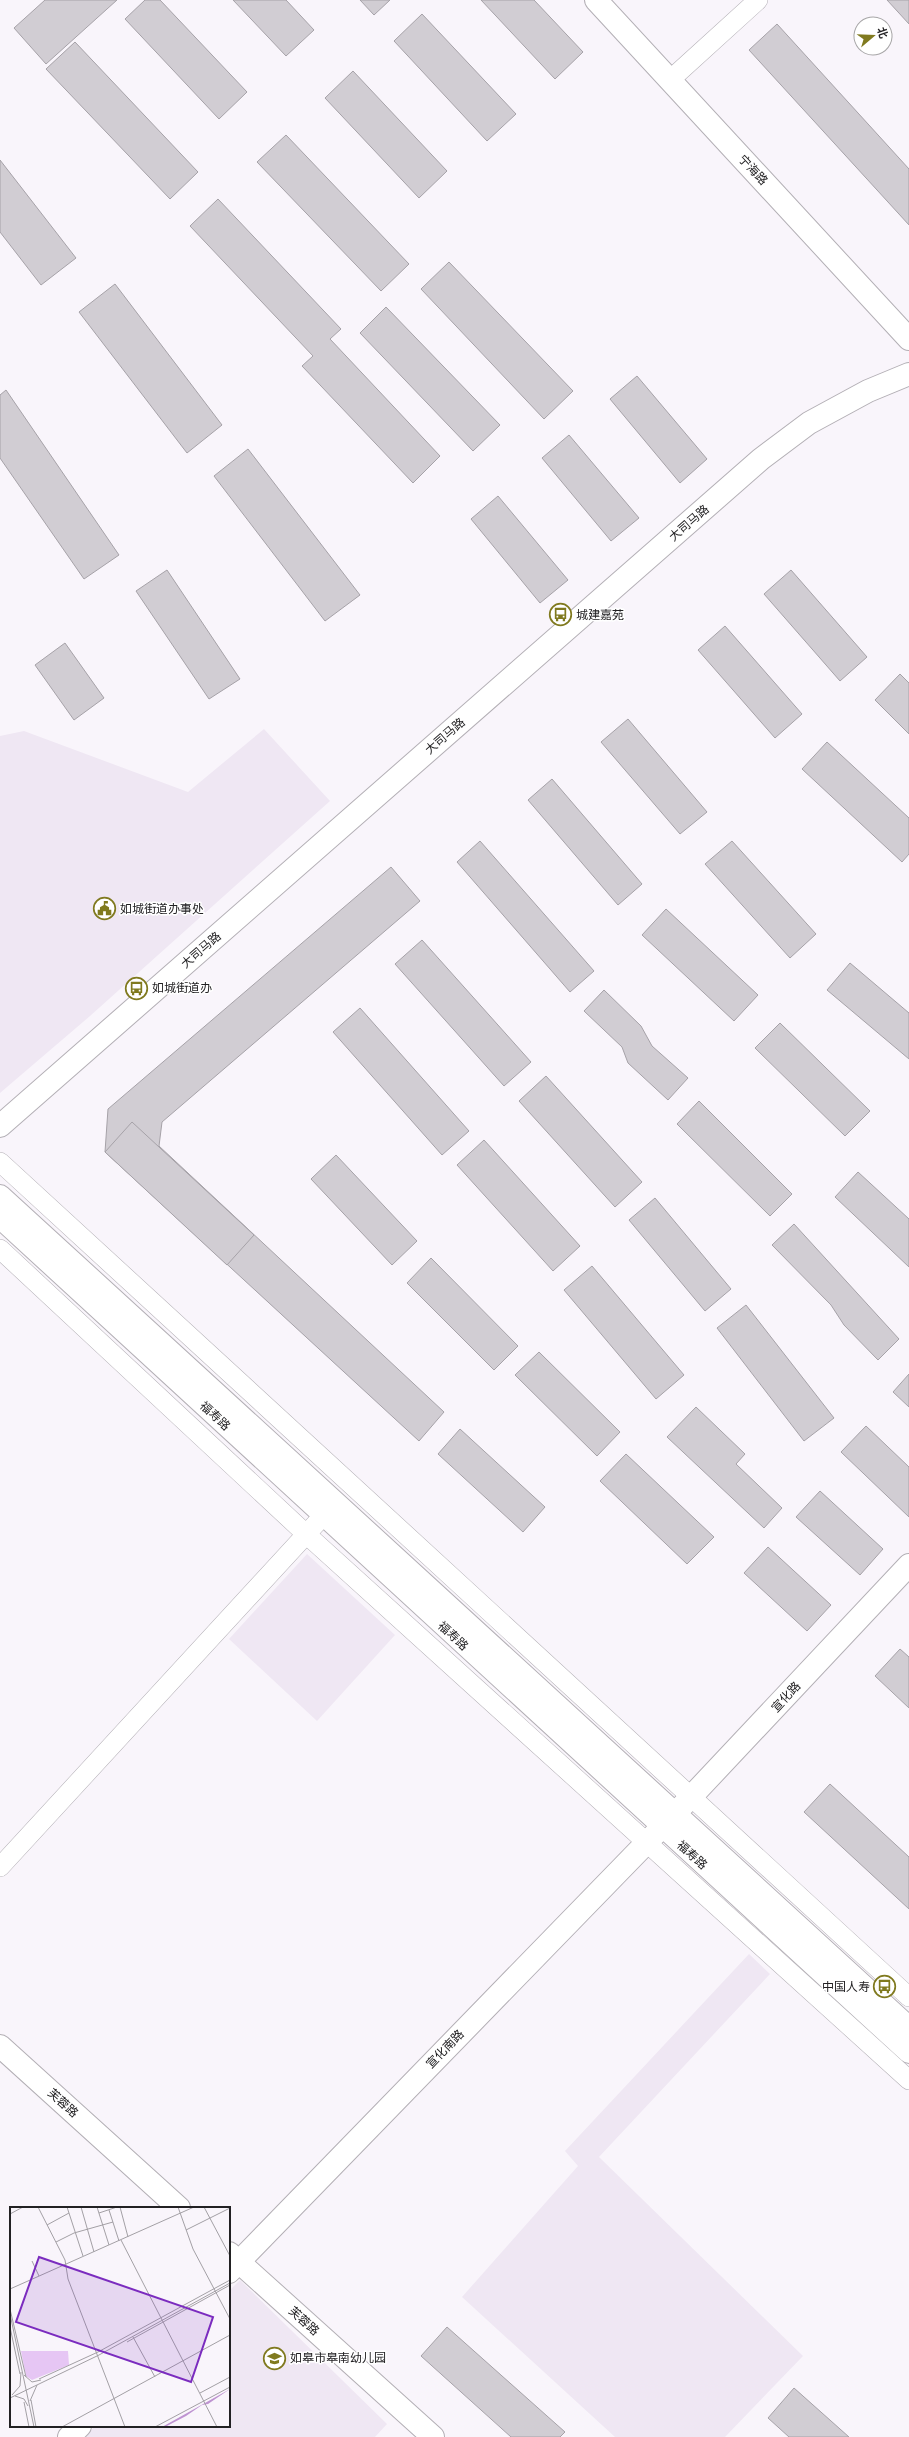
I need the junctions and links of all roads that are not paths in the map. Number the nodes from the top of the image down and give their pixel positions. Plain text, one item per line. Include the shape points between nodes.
1 (596, 0) edge
2 (758, 0) edge
3 (670, 80) junction
4 (909, 339) edge
5 (909, 374) edge
6 (0, 1126) edge
7 (0, 1162) edge
8 (0, 1196) edge
9 (0, 1217) edge
10 (0, 1249) edge
11 (323, 1516) junction
12 (306, 1534) junction
13 (909, 1565) edge
14 (690, 1798) junction
15 (668, 1821) junction
16 (646, 1842) junction
17 (0, 1867) edge
18 (909, 1996) edge
19 (909, 2028) edge
20 (0, 2046) edge
21 (909, 2052) edge
22 (909, 2080) edge
23 (178, 2207) edge
24 (232, 2262) edge
25 (79, 2427) edge
26 (69, 2437) edge
27 (434, 2437) edge

1 - 3 street, 宁海路
2 - 3 street
3 - 4 street, 宁海路
5 - 6 street, 大司马路 via 868,391 809,423 761,459
7 - 14 street
8 - 15 street, 福寿路
9 - 11 street, 福寿路
10 - 12 street
11 - 12 street
11 - 15 street, 福寿路
12 - 16 street
12 - 17 street
13 - 14 street, 宣化路
14 - 15 street, 宣化路
14 - 18 street
15 - 16 street, 宣化南路
15 - 19 street, 福寿路
15 - 21 street, 福寿路
16 - 22 street
16 - 24 street, 宣化南路
20 - 23 street, 芙蓉路
24 - 27 street, 芙蓉路
25 - 26 street

